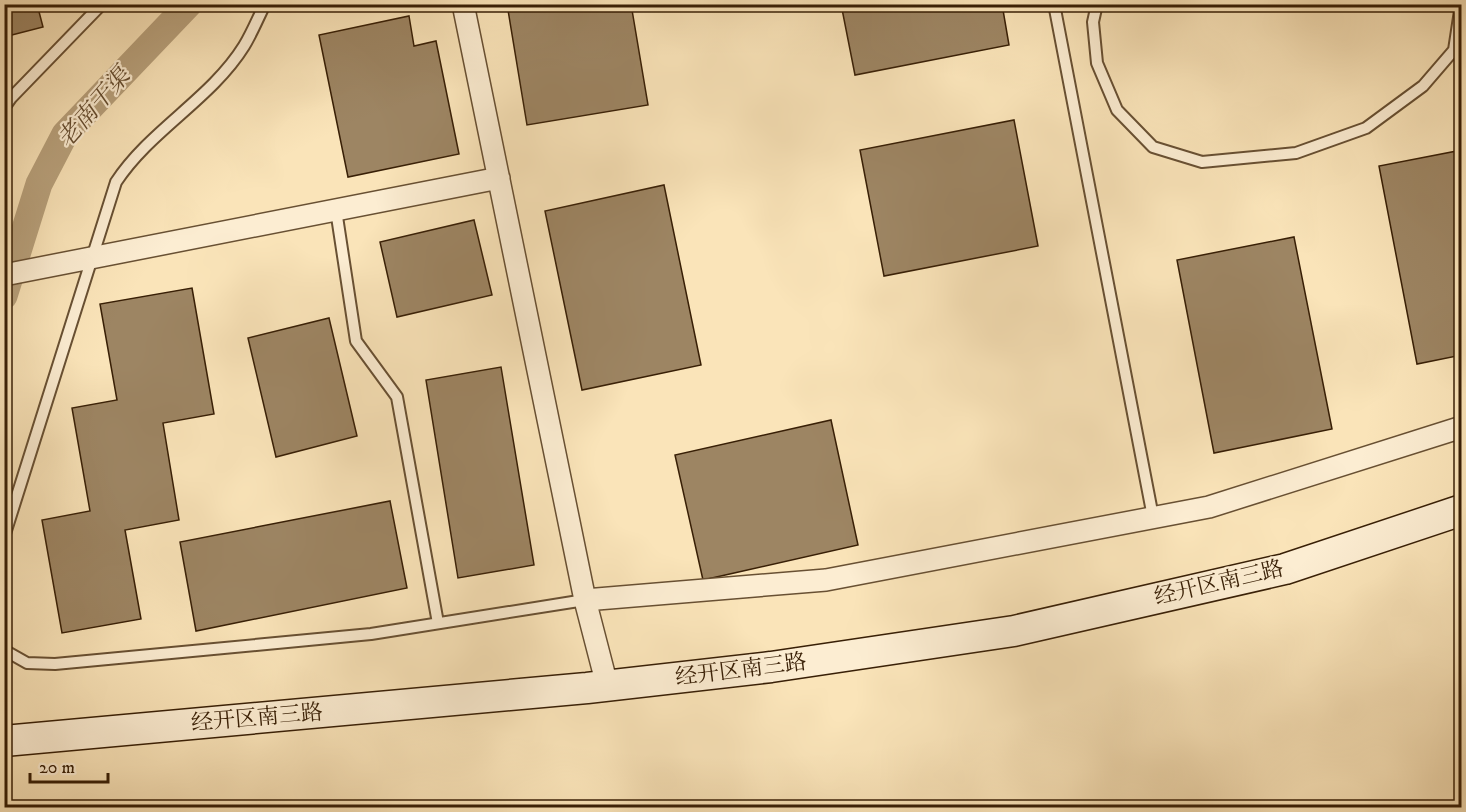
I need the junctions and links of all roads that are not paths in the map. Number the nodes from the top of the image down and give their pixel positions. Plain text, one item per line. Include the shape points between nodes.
1 (102, 4) edge
2 (265, 4) edge
3 (464, 4) edge
4 (1054, 4) edge
5 (1098, 4) edge
6 (1461, 4) edge
7 (1458, 50) edge
8 (4, 108) edge
9 (499, 178) junction
10 (336, 210) junction
11 (92, 258) junction
12 (4, 275) edge
13 (1461, 427) edge
14 (1461, 510) edge
15 (1153, 517) junction
16 (4, 537) edge
17 (585, 600) junction
18 (438, 623) junction
19 (4, 650) edge
20 (607, 686) junction
21 (4, 741) edge

1 - 8 lane
2 - 11 lane via 236,56 130,161 116,182
3 - 9 street
4 - 15 lane
5 - 7 lane via 1093,22 1097,63 1117,110 1153,147 1202,162 1296,153 1366,128 1423,86
6 - 7 lane
9 - 10 street
9 - 17 street
10 - 11 street
10 - 18 lane via 356,341 397,397
11 - 12 street
11 - 16 lane
13 - 15 street via 1209,507
14 - 20 street, 经开区南三路 via 1285,569 1014,631 771,667
15 - 17 street via 826,580
17 - 18 lane
17 - 20 street
18 - 19 lane via 371,634 55,664 27,663
20 - 21 street, 经开区南三路

